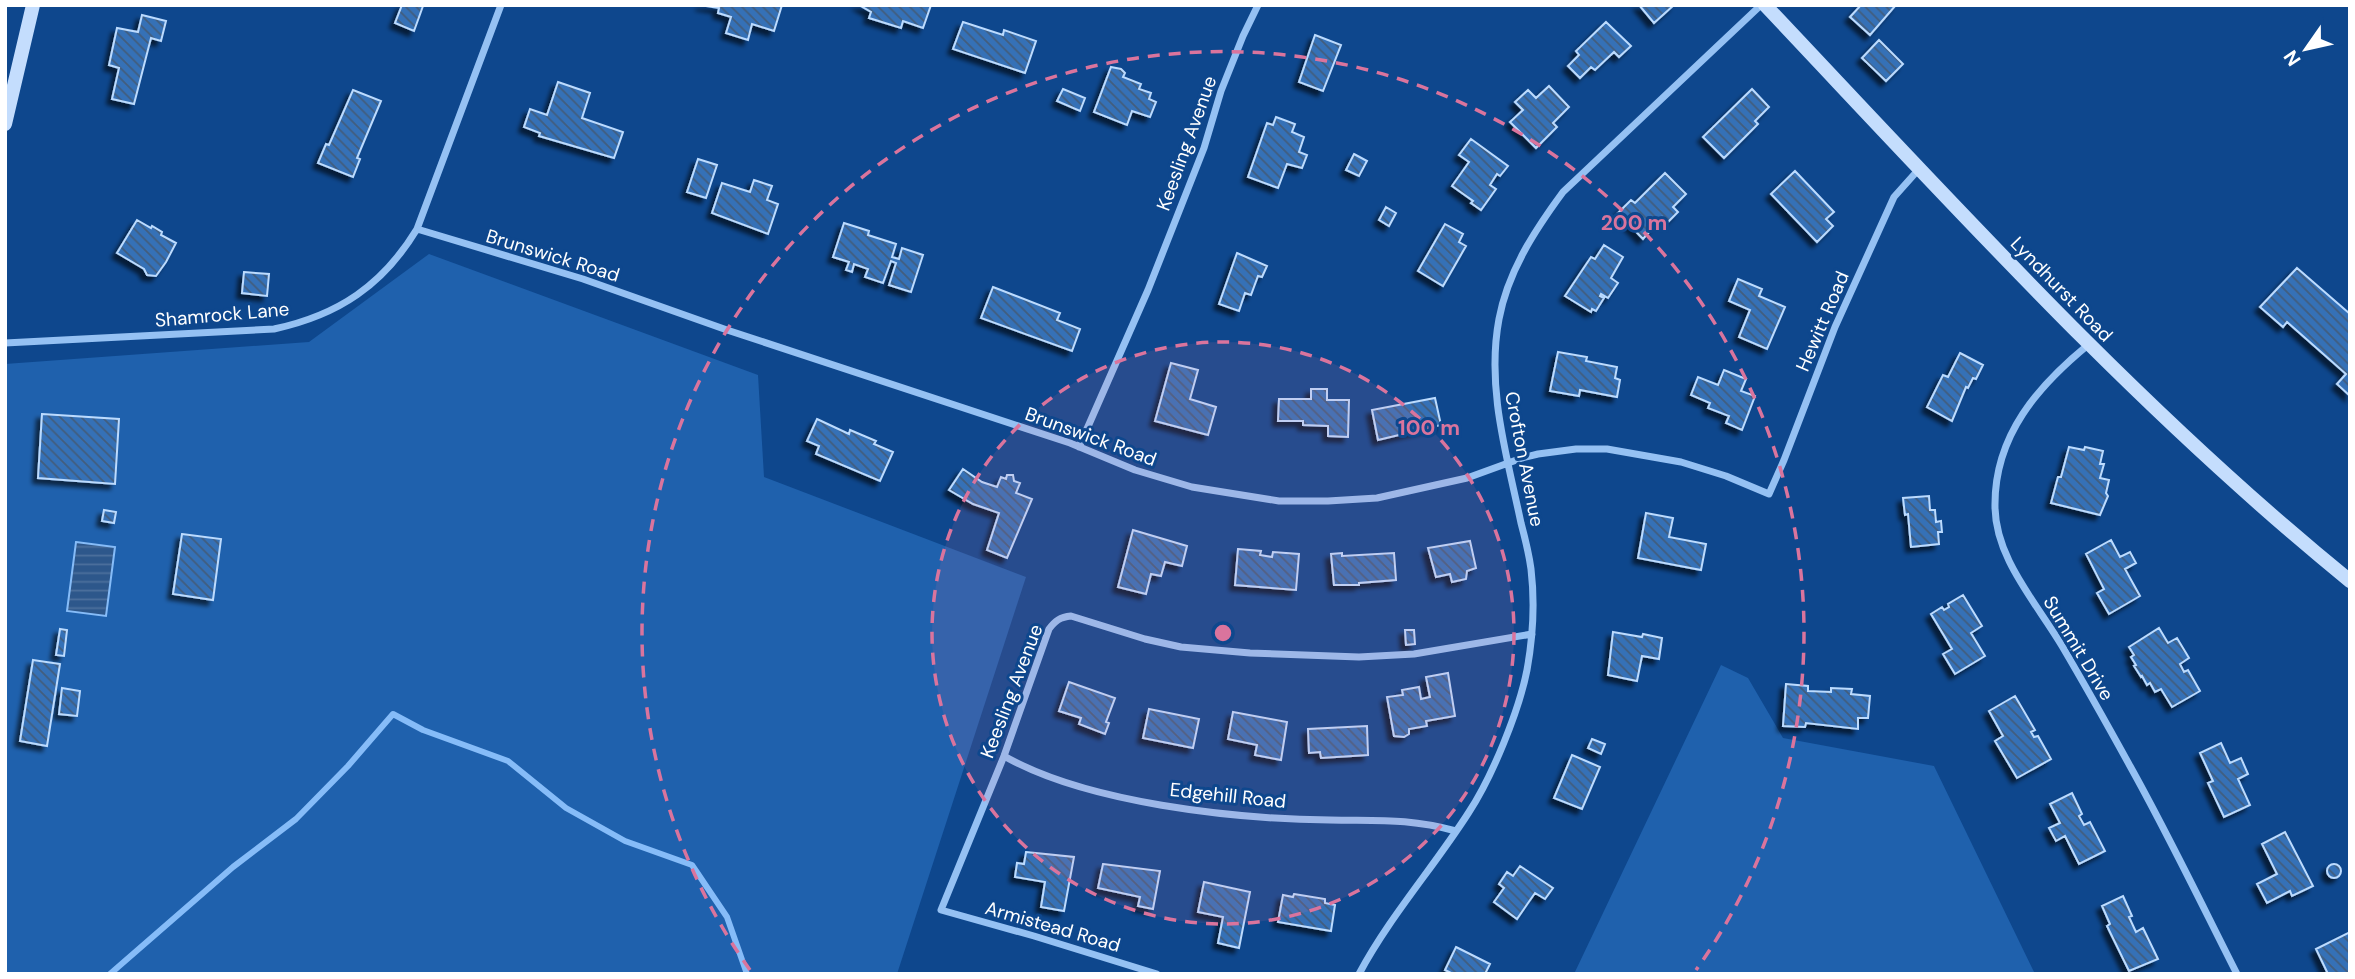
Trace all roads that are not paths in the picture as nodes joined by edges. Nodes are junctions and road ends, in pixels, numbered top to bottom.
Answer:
1 (33, 5) edge
2 (501, 5) edge
3 (1258, 5) edge
4 (1763, 5) edge
5 (5, 124) edge
6 (1919, 169) junction
7 (417, 229) junction
8 (5, 342) edge
9 (2088, 345) junction
10 (1079, 447) junction
11 (1508, 464) junction
12 (1769, 494) joint
13 (2350, 581) edge
14 (1532, 634) junction
15 (1004, 756) junction
16 (1456, 831) junction
17 (941, 910) joint
18 (1157, 974) edge
19 (1359, 974) edge
20 (2237, 974) edge

1 - 5 main road
2 - 7 street, Shamrock Lane
3 - 10 street, Keesling Avenue
4 - 6 main road, Lyndhurst Road
4 - 11 street, Crofton Avenue
6 - 9 main road, Lyndhurst Road
6 - 12 street, Hewitt Road
7 - 8 street, Shamrock Lane
7 - 10 street, Brunswick Road
9 - 13 main road, Lyndhurst Road
9 - 20 street, Summit Drive
10 - 11 street, Brunswick Road
11 - 12 street, Brunswick Road
11 - 14 street, Crofton Avenue
14 - 15 street, Keesling Avenue
14 - 16 street, Crofton Avenue
15 - 16 street, Edgehill Road
15 - 17 street, Keesling Avenue
16 - 19 street, Crofton Avenue
17 - 18 street, Armistead Road

